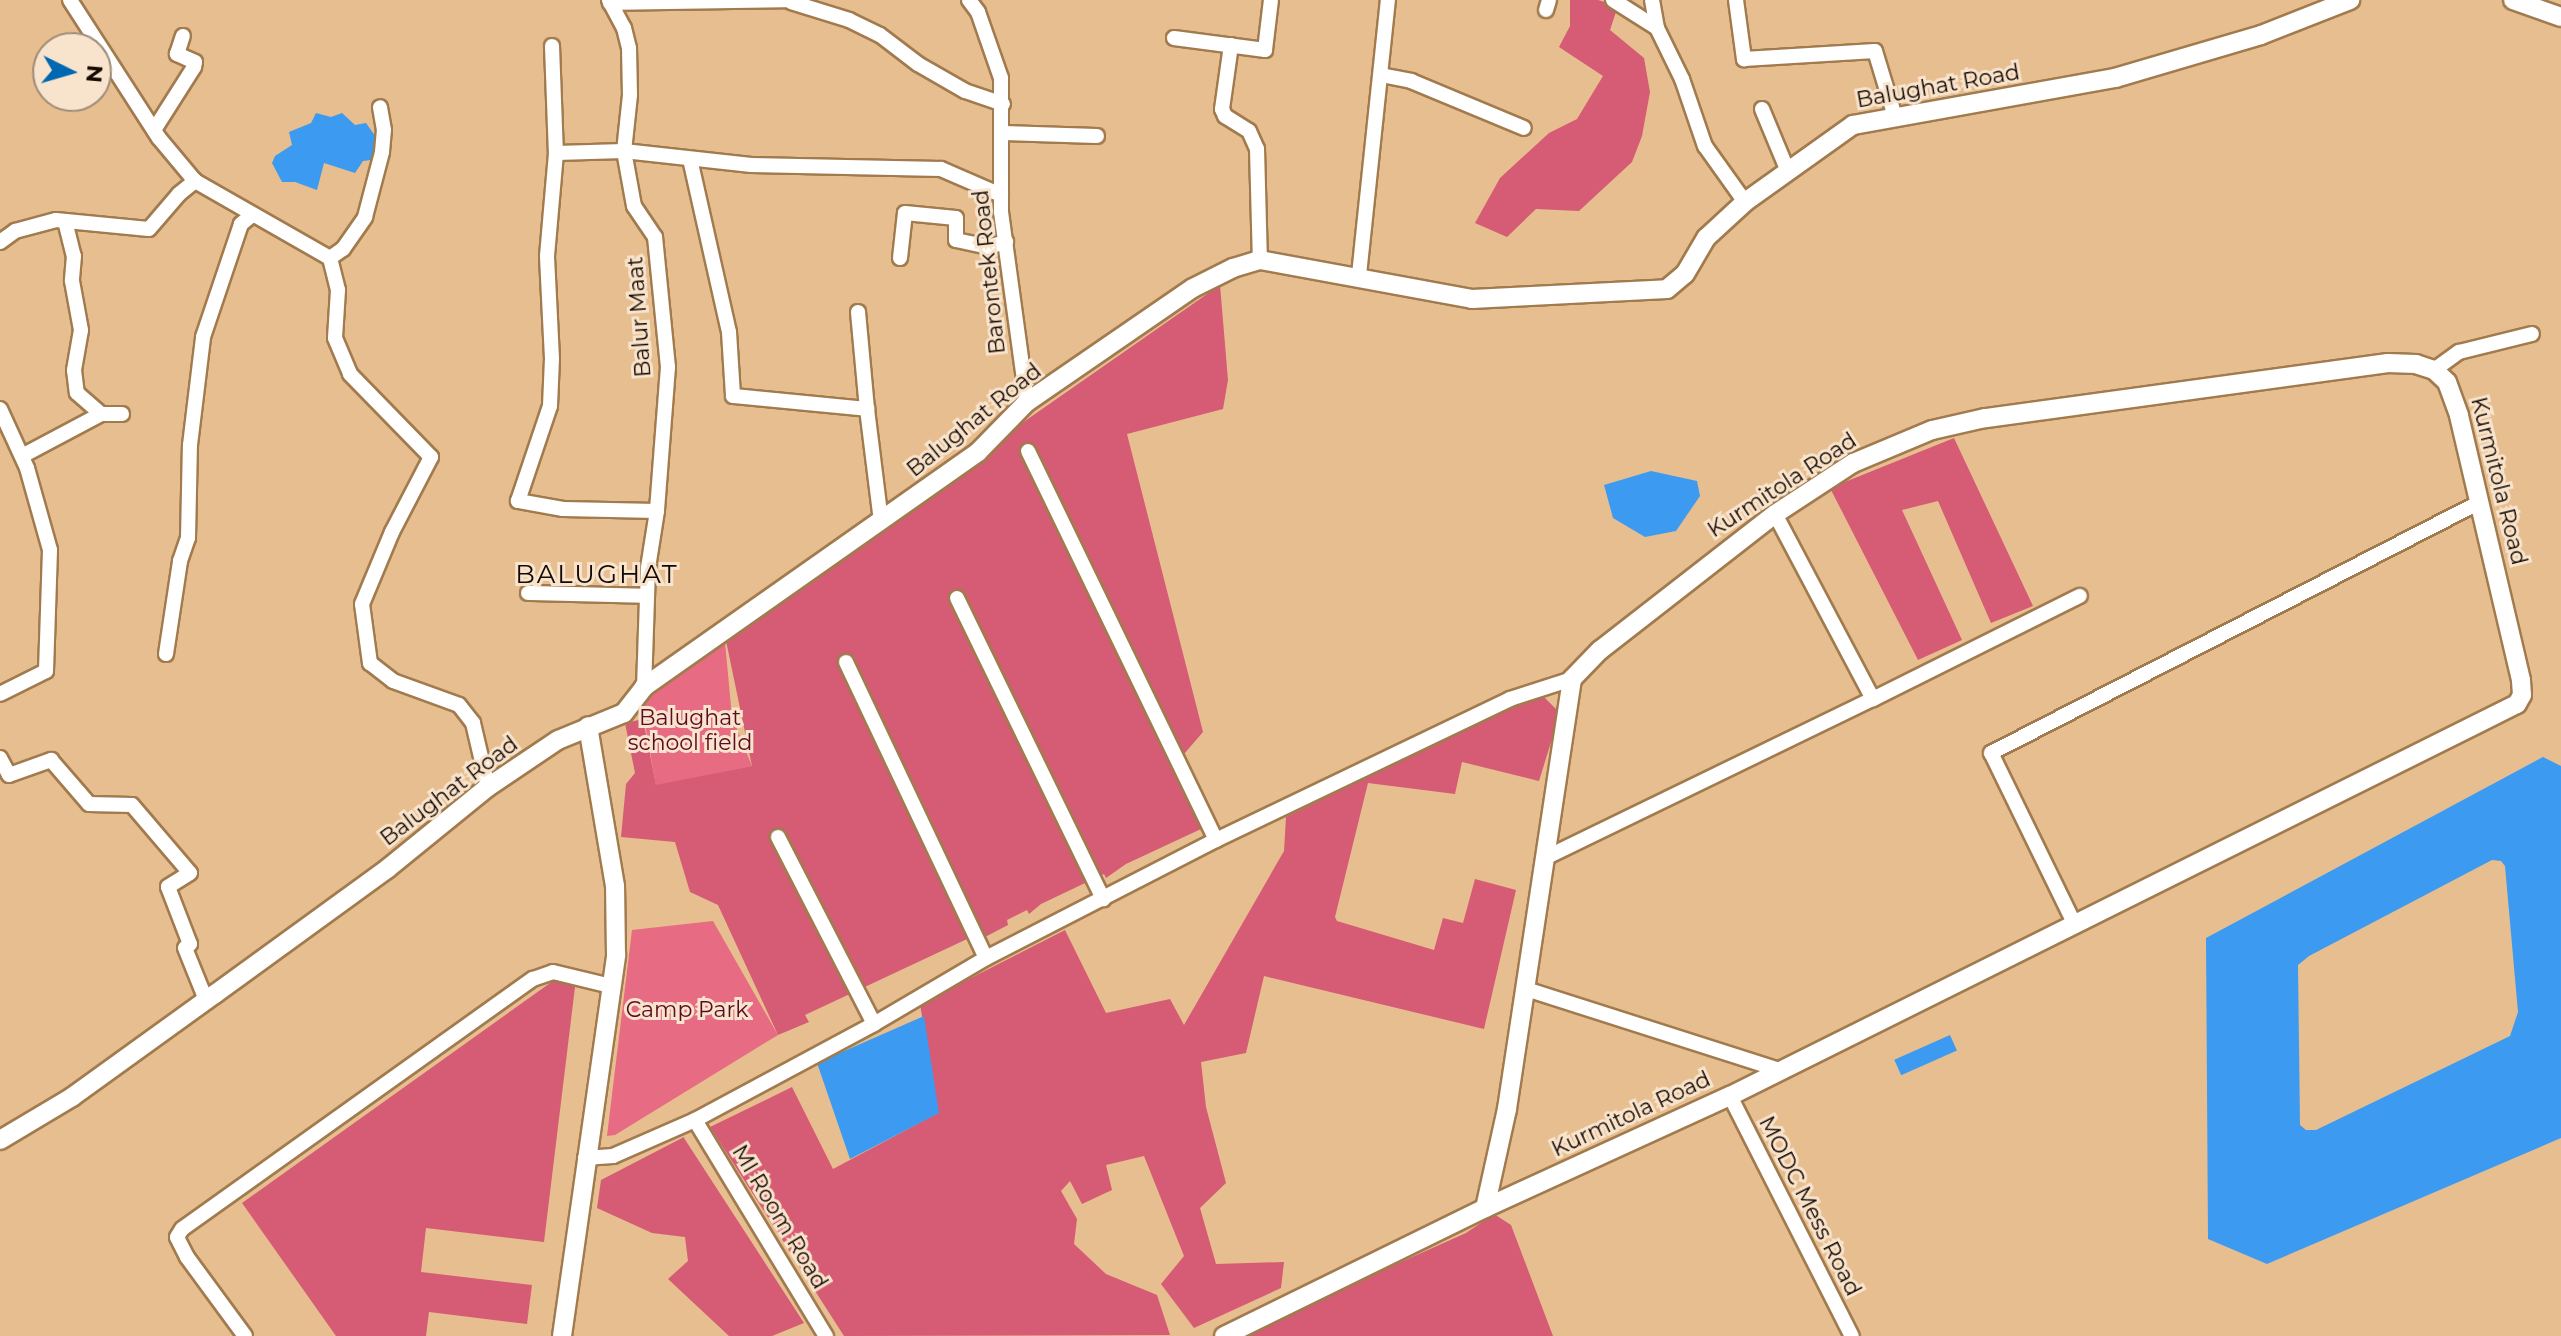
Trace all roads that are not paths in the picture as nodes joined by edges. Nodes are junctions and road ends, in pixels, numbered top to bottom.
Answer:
1 (70, 0) edge
2 (969, 0) edge
3 (1271, 0) edge
4 (1388, 0) edge
5 (1613, 0) edge
6 (1652, 0) edge
7 (1736, 0) edge
8 (2350, 0) edge
9 (2513, 0) edge
10 (791, 1) edge
11 (609, 2) edge
12 (2324, 4) edge
13 (2561, 17) edge
14 (1657, 28) junction
15 (183, 36) dead end
16 (1174, 38) dead end
17 (1231, 45) junction
18 (552, 46) dead end
19 (1381, 75) junction
20 (1003, 104) junction
21 (380, 107) dead end
22 (1762, 109) dead end
23 (1895, 117) junction
24 (1524, 128) dead end
25 (154, 130) junction
26 (1003, 133) junction
27 (1097, 136) dead end
28 (624, 151) junction
29 (556, 153) junction
30 (690, 159) junction
31 (1787, 169) junction
32 (195, 181) junction
33 (1001, 195) junction
34 (1745, 202) junction
35 (252, 215) junction
36 (65, 221) junction
37 (0, 242) edge
38 (1006, 242) junction
39 (330, 258) junction
40 (900, 258) dead end
41 (1260, 260) junction
42 (1359, 275) junction
43 (858, 312) dead end
44 (2532, 334) dead end
45 (2434, 370) junction
46 (1027, 402) junction
47 (0, 409) edge
48 (867, 409) junction
49 (101, 414) junction
50 (122, 414) dead end
51 (1028, 451) dead end
52 (22, 456) junction
53 (2480, 502) junction
54 (657, 511) junction
55 (1775, 514) junction
56 (881, 521) junction
57 (528, 593) dead end
58 (647, 596) junction
59 (2080, 596) dead end
60 (957, 598) dead end
61 (166, 654) dead end
62 (846, 662) dead end
63 (1572, 679) junction
64 (644, 687) junction
65 (0, 694) edge
66 (1873, 699) junction
67 (588, 726) junction
68 (0, 758) edge
69 (488, 787) junction
70 (778, 837) dead end
71 (1216, 840) junction
72 (1545, 858) junction
73 (1103, 899) junction
74 (2075, 925) junction
75 (986, 958) junction
76 (611, 986) junction
77 (1526, 989) junction
78 (206, 1000) junction
79 (874, 1024) junction
80 (1780, 1070) junction
81 (1730, 1096) junction
82 (695, 1120) junction
83 (0, 1140) edge
84 (585, 1158) junction
85 (1485, 1208) junction
86 (245, 1336) edge
87 (562, 1336) edge
88 (826, 1336) edge
89 (1224, 1336) edge
90 (1852, 1336) edge

1 - 25 street
2 - 20 street, Barontek Road
3 - 17 street
4 - 19 street
5 - 14 street
6 - 14 street
7 - 23 street
8 - 12 street, Balughat Road
9 - 13 street
10 - 11 street
10 - 20 street
11 - 28 street, Balur Maat
12 - 23 street, Balughat Road
14 - 34 street
15 - 25 street
16 - 17 street
17 - 41 street
18 - 29 street
19 - 24 street
19 - 42 street
20 - 26 street, Barontek Road
21 - 39 street
22 - 31 street
23 - 31 street, Balughat Road
25 - 32 street
26 - 27 street
26 - 33 street, Barontek Road
28 - 29 street
28 - 30 street
28 - 54 street, Balur Maat
29 - 54 street
30 - 33 street
30 - 48 street
31 - 34 street, Balughat Road
32 - 35 street
32 - 36 street
33 - 38 street, Barontek Road
34 - 42 street, Balughat Road
35 - 39 street
35 - 61 street
36 - 37 street
36 - 49 street
38 - 40 street
38 - 46 street, Barontek Road
39 - 69 street
41 - 42 street, Balughat Road
41 - 46 street, Balughat Road
43 - 48 street
44 - 45 street
45 - 53 street, Kurmitola Road
45 - 55 street, Kurmitola Road
46 - 56 street, Balughat Road
47 - 52 street
48 - 56 street
49 - 50 street
49 - 52 street
51 - 71 street
52 - 65 street
53 - 74 street, Kurmitola Road
53 - 74 street
54 - 58 street, Balur Maat
55 - 63 street, Kurmitola Road
55 - 66 street
56 - 64 street, Balughat Road
57 - 58 street
58 - 64 street, Balur Maat
59 - 66 street
60 - 73 street
62 - 75 street
63 - 71 street
63 - 72 street
64 - 67 street, Balughat Road
66 - 72 street
67 - 69 street, Balughat Road
67 - 76 street
68 - 78 street
69 - 78 street, Balughat Road
70 - 79 street
71 - 73 street
72 - 77 street
73 - 75 street
74 - 80 street, Kurmitola Road
75 - 79 street
76 - 84 street
76 - 86 street
77 - 80 street
77 - 85 street
78 - 83 street, Balughat Road
79 - 82 street
80 - 81 street, Kurmitola Road
81 - 85 street, Kurmitola Road
81 - 90 street, MODC Mess Road
82 - 84 street
82 - 88 street, MI Room Road
84 - 87 street
85 - 89 street, Kurmitola Road

